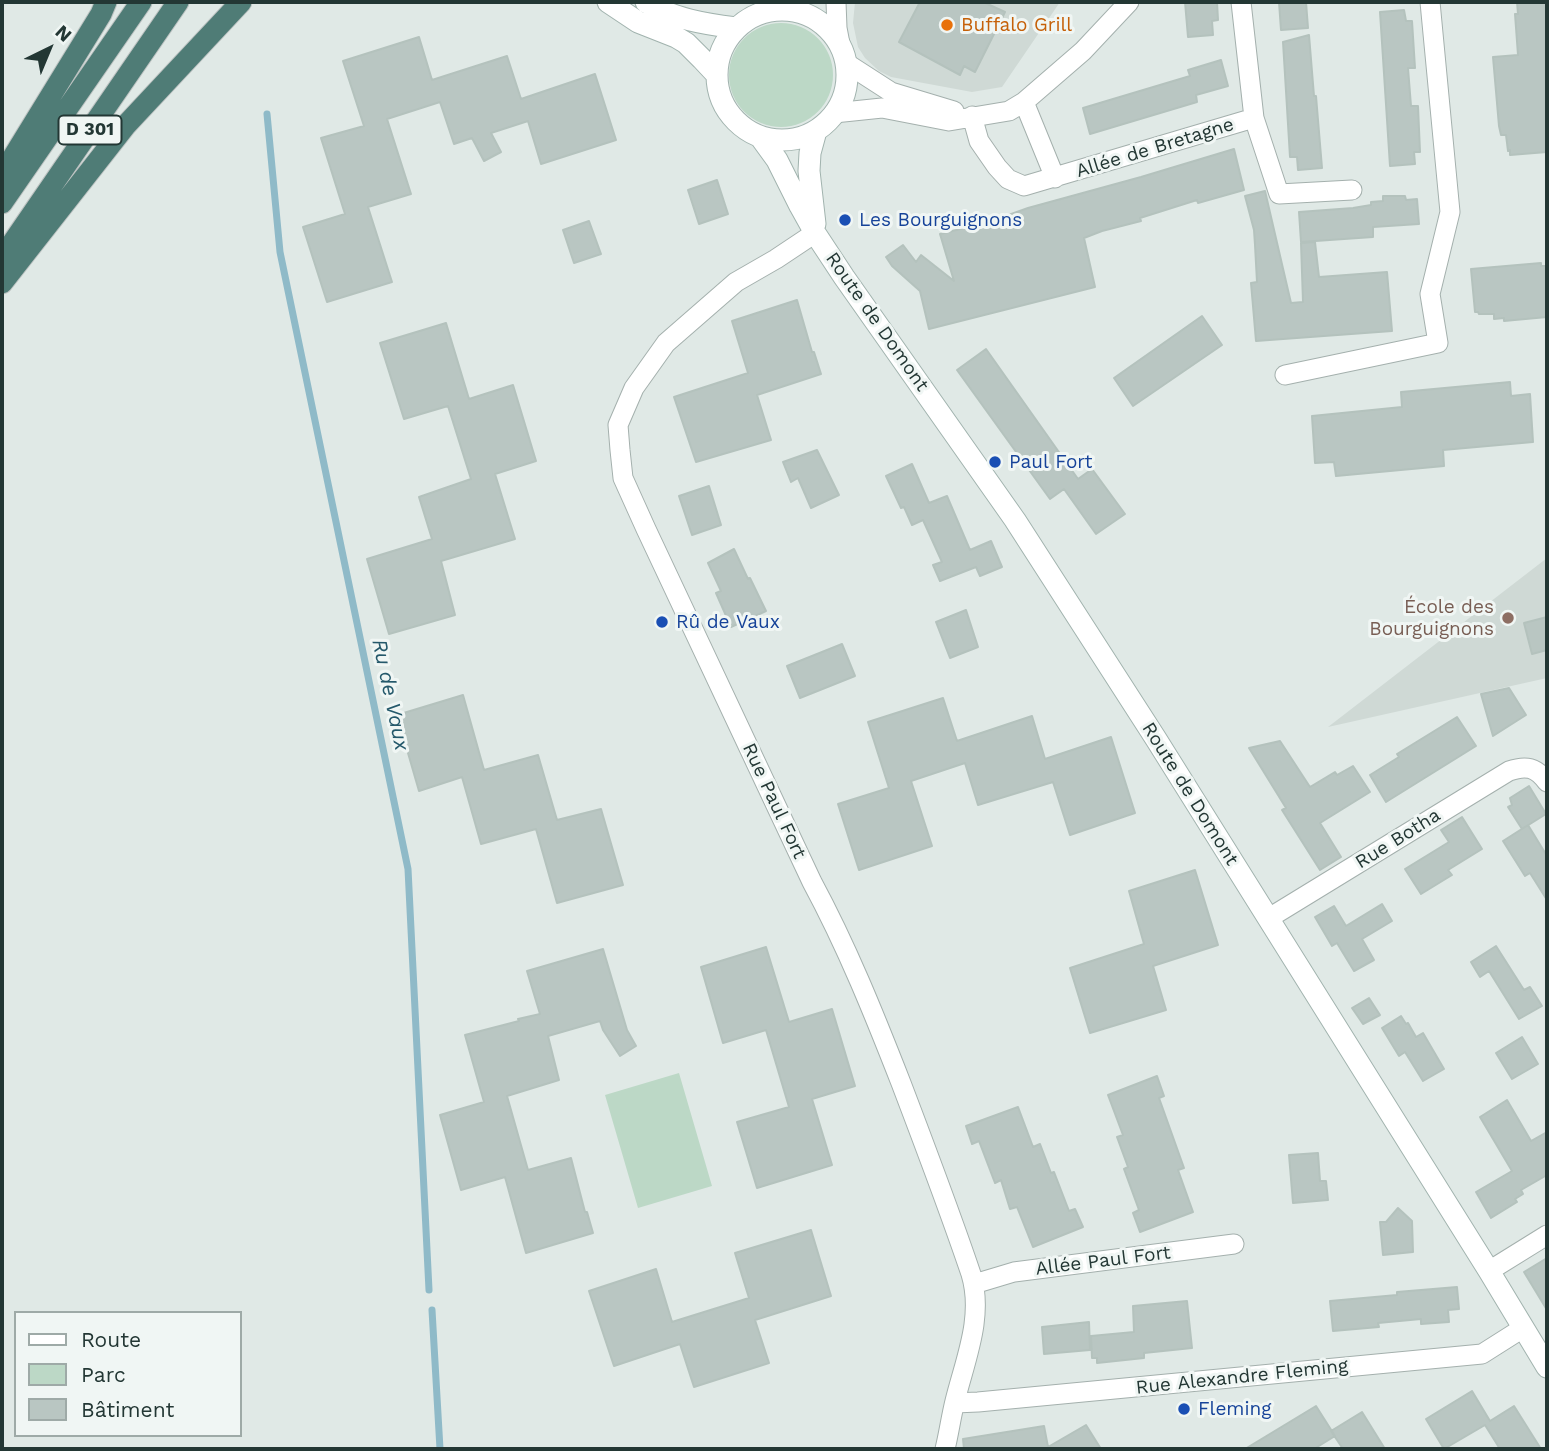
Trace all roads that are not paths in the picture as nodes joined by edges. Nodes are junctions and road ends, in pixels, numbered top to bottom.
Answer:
1 (106, 2) edge
2 (141, 2) edge
3 (178, 2) edge
4 (242, 2) edge
5 (608, 2) edge
6 (646, 2) edge
7 (836, 2) edge
8 (1129, 2) edge
9 (1241, 2) edge
10 (1430, 2) edge
11 (787, 6) edge
12 (736, 28) junction
13 (844, 56) junction
14 (716, 74) junction
15 (1024, 103) junction
16 (834, 113) junction
17 (972, 116) junction
18 (1254, 118) junction
19 (816, 131) junction
20 (761, 138) junction
21 (2, 175) edge
22 (1055, 178) junction
23 (1352, 190) dead end
24 (2, 203) edge
25 (816, 233) junction
26 (2, 258) edge
27 (2, 283) edge
28 (1284, 374) dead end
29 (1547, 782) edge
30 (1269, 918) junction
31 (1547, 1235) edge
32 (1234, 1244) dead end
33 (1489, 1271) junction
34 (974, 1284) junction
35 (1523, 1328) junction
36 (1547, 1367) edge
37 (955, 1403) junction
38 (945, 1449) edge

1 - 21 highway
2 - 24 highway, D 301
3 - 26 highway, D 301
4 - 27 highway
5 - 14 main road
6 - 12 main road
7 - 13 street
8 - 15 street
9 - 18 street, Allée de Bretagne
10 - 28 street
11 - 12 main road
11 - 13 main road
12 - 14 main road
13 - 16 main road
13 - 17 street
14 - 20 main road
15 - 17 street
15 - 22 street, Allée de Bretagne
16 - 17 street
16 - 19 main road
17 - 22 street, Allée de Bretagne
18 - 22 street, Allée de Bretagne
18 - 23 street, Allée de Bretagne
19 - 20 main road
19 - 25 main road, Route de Domont
20 - 25 main road, Route de Domont
25 - 30 main road, Route de Domont
25 - 34 street, Rue Paul Fort
29 - 30 street, Rue Botha
30 - 33 main road, Route de Domont
31 - 33 street
32 - 34 street, Allée Paul Fort
33 - 35 main road, Route de Domont
34 - 37 street, Rue Paul Fort
35 - 36 main road, Route de Domont
35 - 37 street, Rue Alexandre Fleming
37 - 38 street, Rue Paul Fort

